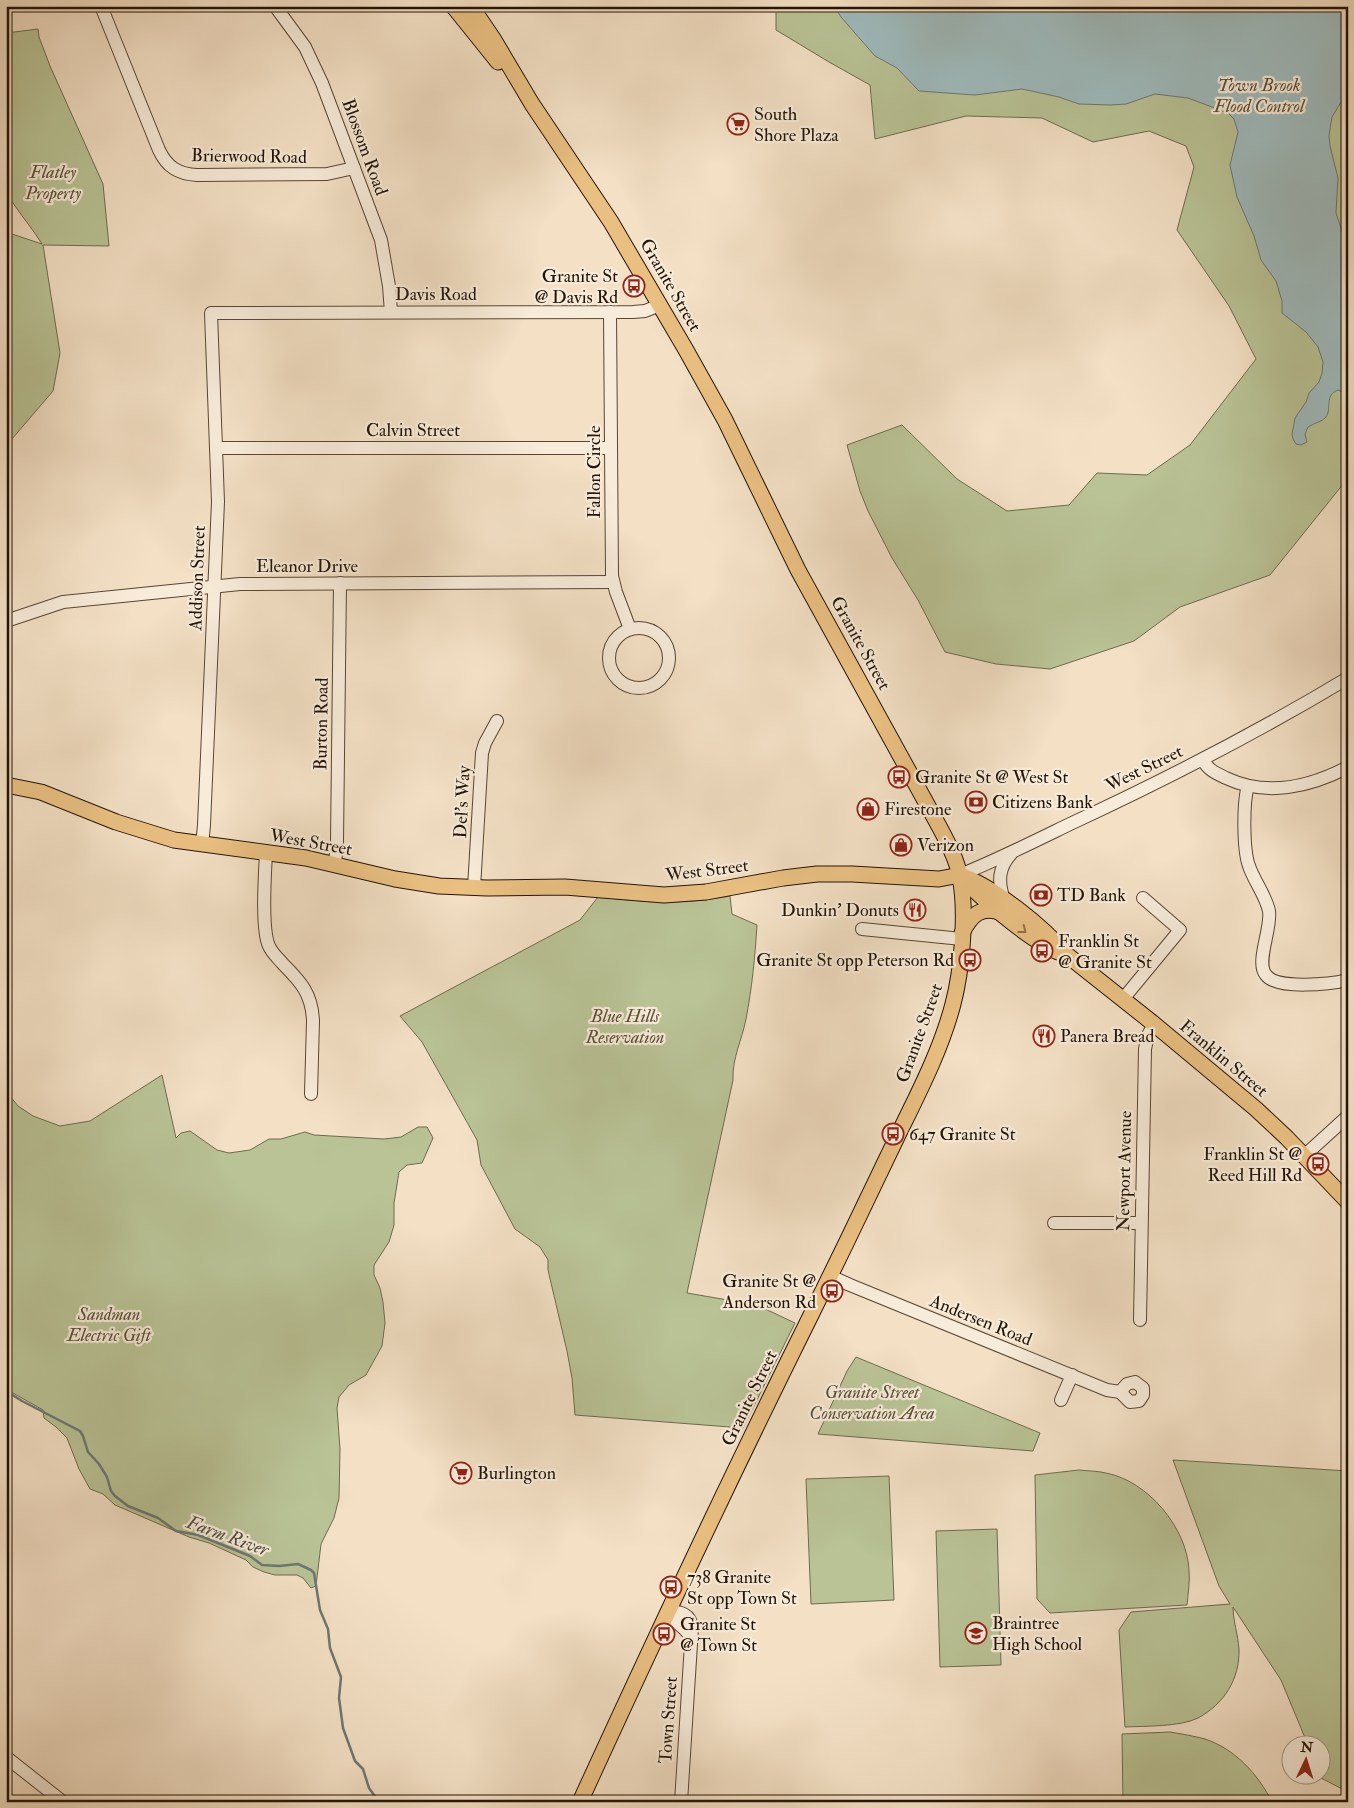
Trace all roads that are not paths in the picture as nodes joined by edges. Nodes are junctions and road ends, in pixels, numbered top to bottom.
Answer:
1 (100, 6) edge
2 (275, 6) edge
3 (453, 6) edge
4 (471, 6) edge
5 (532, 104) junction
6 (354, 168) junction
7 (660, 305) junction
8 (391, 312) junction
9 (610, 312) junction
10 (210, 313) joint
11 (216, 448) junction
12 (611, 448) junction
13 (613, 582) junction
14 (340, 583) junction
15 (214, 586) junction
16 (6, 621) edge
17 (630, 629) junction
18 (1348, 678) edge
19 (497, 721) dead end
20 (1203, 760) junction
21 (1348, 767) edge
22 (6, 785) edge
23 (1248, 786) junction
24 (202, 845) junction
25 (1012, 852) junction
26 (266, 853) junction
27 (335, 864) junction
28 (960, 875) junction
29 (474, 888) junction
30 (1143, 898) dead end
31 (1003, 906) junction
32 (862, 929) dead end
33 (962, 936) junction
34 (1348, 980) edge
35 (1123, 998) junction
36 (1154, 1024) junction
37 (311, 1094) dead end
38 (1348, 1116) edge
39 (1304, 1156) junction
40 (1348, 1202) edge
41 (1054, 1223) dead end
42 (1142, 1223) junction
43 (830, 1276) junction
44 (1140, 1320) dead end
45 (1072, 1375) junction
46 (1120, 1392) dead end
47 (1062, 1400) dead end
48 (668, 1612) junction
49 (6, 1757) edge
50 (62, 1802) edge
51 (580, 1802) edge
52 (681, 1802) edge

1 - 6 street, Brierwood Road
2 - 6 street, Blossom Road
3 - 5 main road, Granite Street
4 - 5 main road, Granite Street
5 - 7 main road, Granite Street
6 - 8 street, Blossom Road
7 - 9 street, Davis Road
7 - 28 main road, Granite Street
8 - 9 street, Davis Road
8 - 10 street, Davis Road
9 - 12 street, Fallon Circle
10 - 11 street, Addison Street
11 - 12 street, Calvin Street
11 - 15 street, Addison Street
12 - 13 street, Fallon Circle
13 - 14 street, Eleanor Drive
13 - 17 street, Fallon Circle
14 - 15 street, Eleanor Drive
14 - 27 street, Burton Road
15 - 16 street, Eleanor Drive
15 - 24 street, Addison Street
17 - 17 street
18 - 20 street, West Street
19 - 29 street, Del's Way
20 - 23 street
20 - 25 street, West Street
21 - 23 street
22 - 24 main road, West Street
23 - 34 street
24 - 26 main road, West Street
25 - 28 street, West Street
25 - 31 street
26 - 27 main road, West Street
26 - 37 street
27 - 29 main road, West Street
28 - 29 main road, West Street
28 - 31 main road, Franklin Street
28 - 33 main road, Granite Street
30 - 35 street
31 - 33 main road
31 - 35 main road, Franklin Street
32 - 33 street
33 - 43 main road, Granite Street
35 - 36 main road, Franklin Street
36 - 39 main road, Franklin Street
36 - 42 street, Newport Avenue
38 - 39 street
39 - 40 main road, Franklin Street
41 - 42 street
42 - 44 street, Newport Avenue
43 - 45 street, Andersen Road
43 - 48 main road, Granite Street
45 - 46 street, Andersen Road
45 - 47 street
48 - 51 main road, Granite Street
48 - 52 street, Town Street
49 - 50 street

